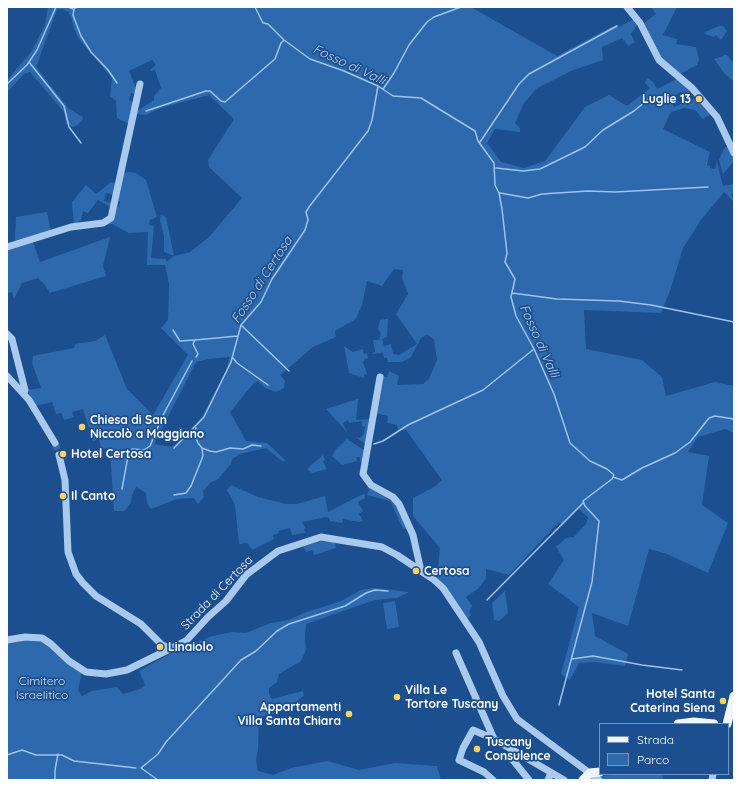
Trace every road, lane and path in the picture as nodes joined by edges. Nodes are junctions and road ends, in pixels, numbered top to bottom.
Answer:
1 (628, 7) edge
2 (140, 84) dead end
3 (734, 153) edge
4 (7, 247) edge
5 (7, 334) edge
6 (7, 376) edge
7 (380, 378) dead end
8 (24, 393) junction
9 (55, 443) tunnel mouth
10 (59, 455) tunnel mouth
11 (421, 571) junction
12 (7, 640) edge
13 (169, 648) junction
14 (456, 653) dead end
15 (734, 696) edge
16 (686, 723) edge
17 (704, 723) edge
18 (727, 723) edge
19 (494, 739) junction
20 (512, 750) junction
21 (599, 772) edge
22 (551, 773) junction
23 (590, 773) junction
24 (494, 780) edge
25 (529, 780) edge
26 (548, 780) edge
27 (564, 780) edge
28 (583, 780) edge
29 (599, 780) edge

1 - 3 street
2 - 4 street
5 - 8 street
6 - 8 street
7 - 11 street
8 - 9 street
10 - 13 street
11 - 13 street, Strada di Certosa
11 - 23 street, Strada di Certosa
12 - 13 street, Strada di Certosa
14 - 19 street
15 - 18 main road
16 - 17 main road
19 - 20 street
19 - 24 street
20 - 22 street
20 - 25 street
21 - 23 main road
22 - 26 street
22 - 27 street
23 - 28 main road
23 - 29 street, Strada di Certosa

